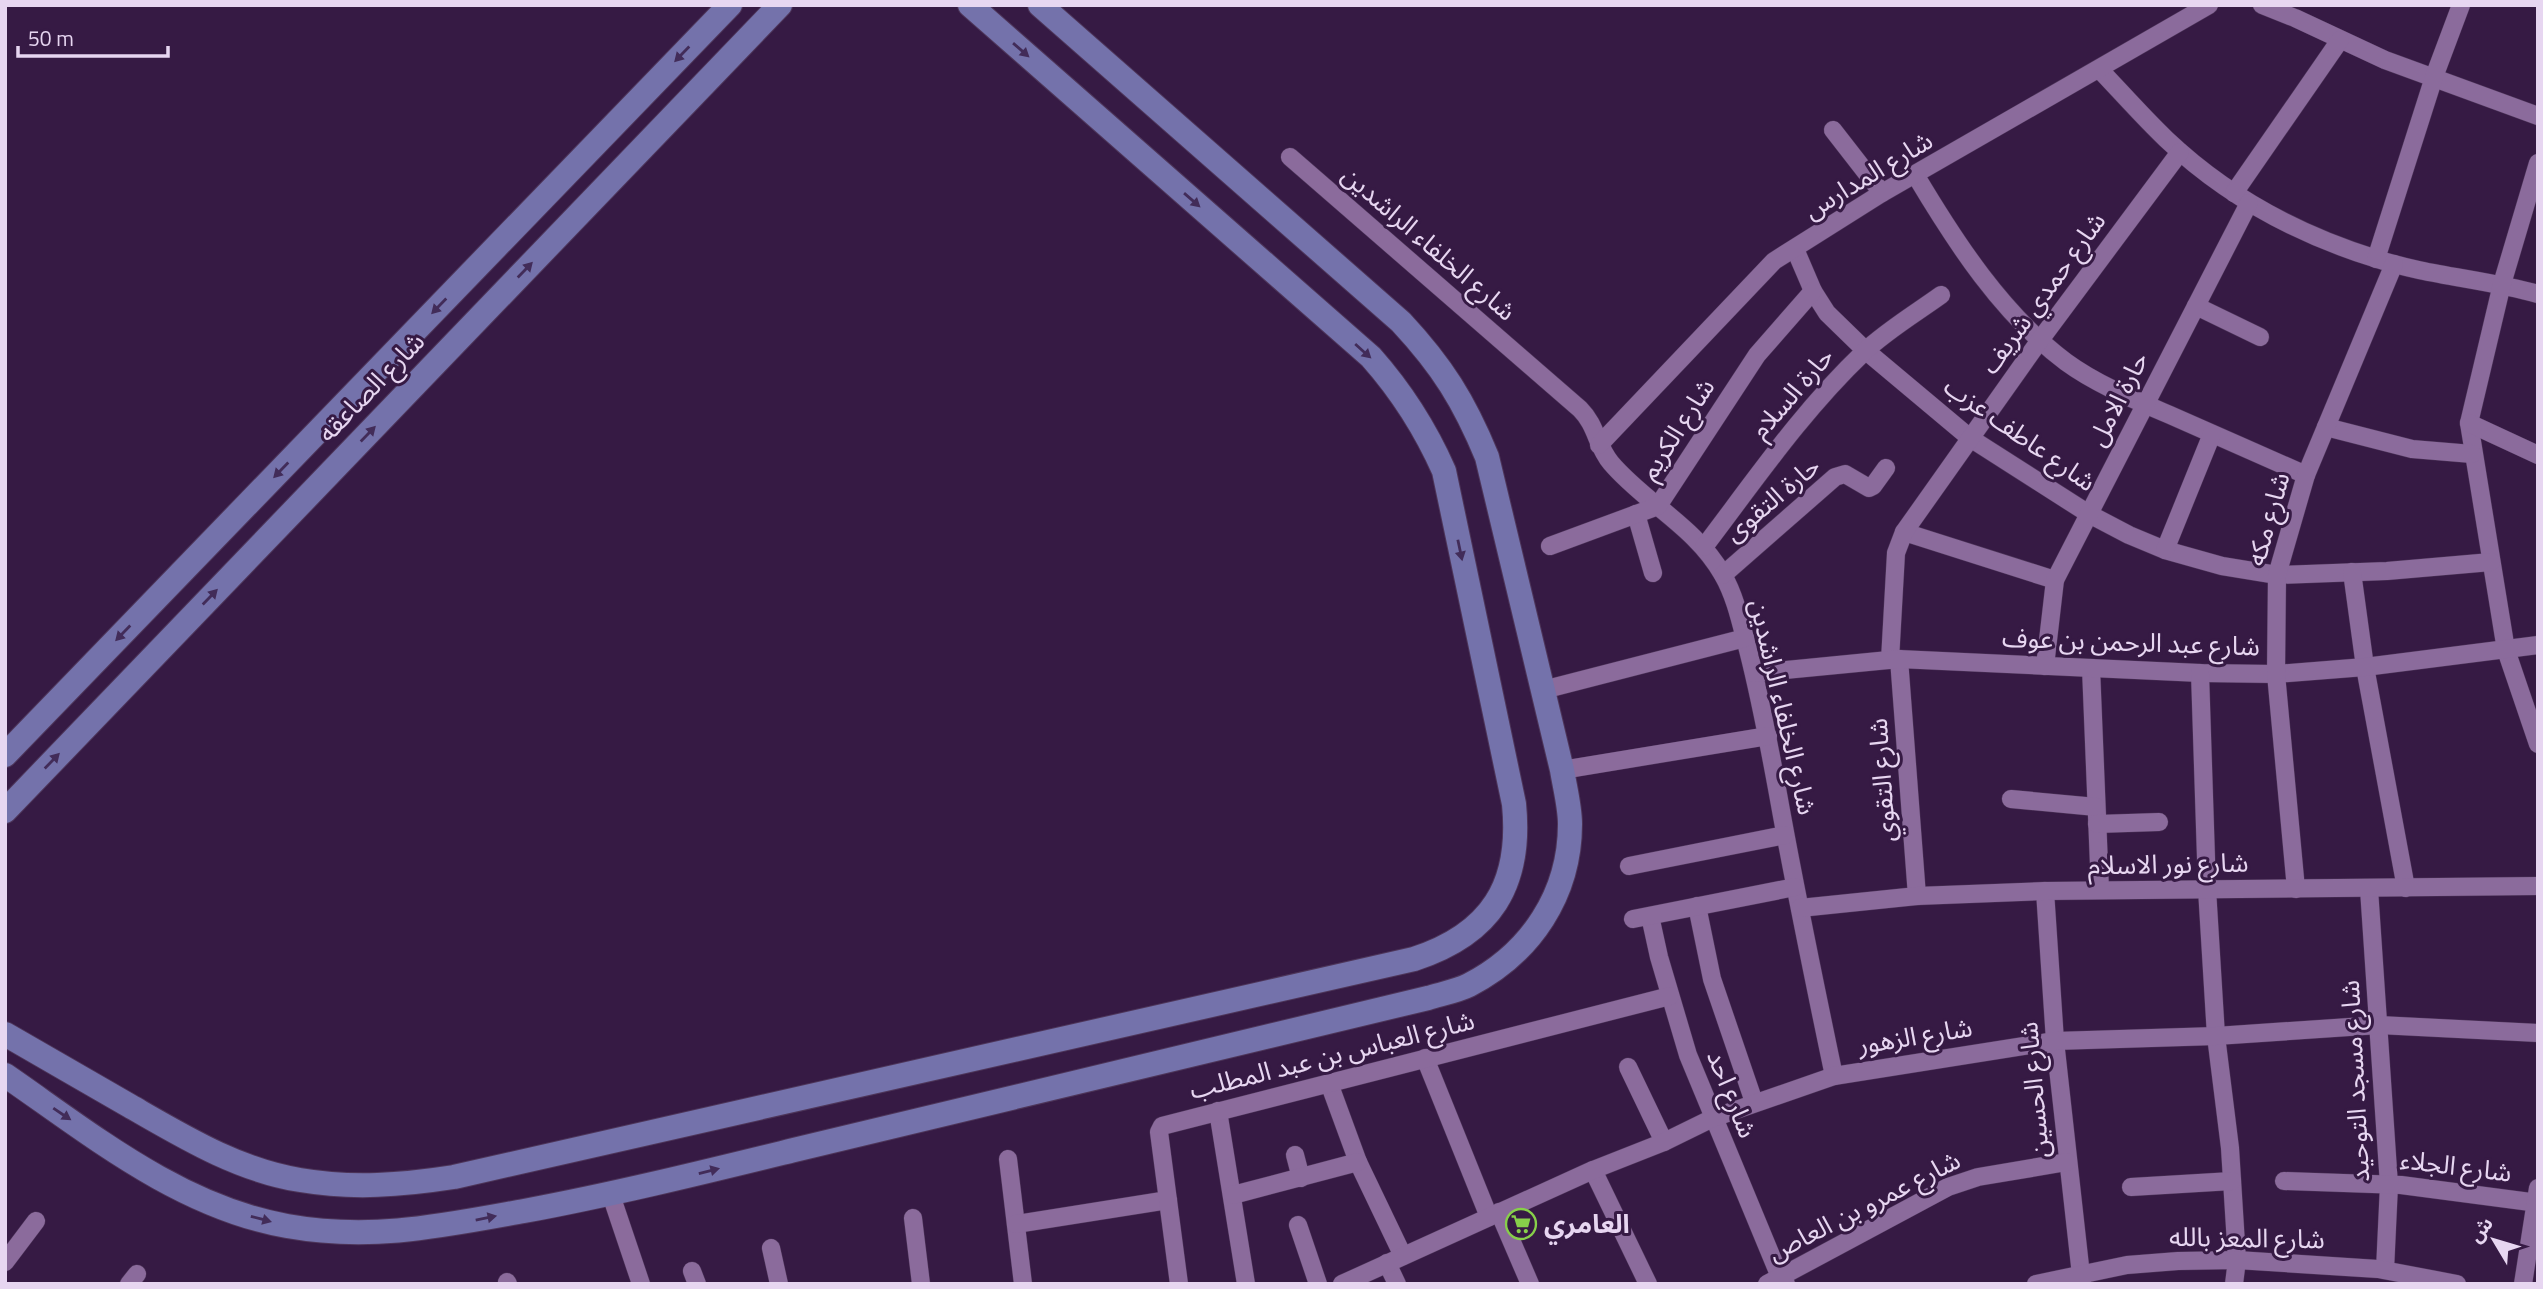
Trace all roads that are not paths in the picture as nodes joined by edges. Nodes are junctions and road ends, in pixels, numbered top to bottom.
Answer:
1 (730, 5) edge
2 (780, 5) edge
3 (970, 5) edge
4 (1040, 5) edge
5 (2208, 5) edge
6 (2262, 5) edge
7 (2461, 5) edge
8 (2340, 40) junction
9 (2100, 70) junction
10 (2434, 77) junction
11 (2538, 116) edge
12 (1833, 130) dead end
13 (2180, 152) junction
14 (1290, 157) dead end
15 (2538, 163) edge
16 (1916, 176) junction
17 (1882, 194) junction
18 (2241, 198) junction
19 (1795, 249) junction
20 (2376, 259) junction
21 (2393, 264) junction
22 (2502, 284) junction
23 (1813, 291) junction
24 (2538, 294) edge
25 (1941, 295) dead end
26 (2196, 306) junction
27 (2260, 337) dead end
28 (2040, 340) junction
29 (1865, 350) junction
30 (2146, 404) junction
31 (2469, 423) junction
32 (2326, 427) junction
33 (2212, 434) junction
34 (1970, 438) junction
35 (1599, 445) junction
36 (2472, 454) junction
37 (2538, 455) edge
38 (1886, 468) dead end
39 (2306, 475) junction
40 (1658, 506) junction
41 (1636, 514) junction
42 (2089, 514) junction
43 (1905, 532) junction
44 (1550, 547) dead end
45 (1704, 547) junction
46 (2165, 550) junction
47 (2491, 562) junction
48 (2352, 572) junction
49 (1653, 573) dead end
50 (1723, 575) junction
51 (2277, 575) junction
52 (2055, 580) junction
53 (1745, 638) junction
54 (2538, 645) edge
55 (2506, 650) junction
56 (1894, 659) junction
57 (2045, 666) junction
58 (2365, 667) junction
59 (2091, 668) junction
60 (1754, 673) junction
61 (2200, 673) junction
62 (2276, 674) junction
63 (1543, 690) junction
64 (1768, 736) junction
65 (2538, 744) edge
66 (5, 755) edge
67 (1562, 771) junction
68 (2011, 799) dead end
69 (5, 811) edge
70 (2097, 815) junction
71 (2159, 822) dead end
72 (1785, 835) junction
73 (1629, 866) dead end
74 (2538, 886) edge
75 (1795, 887) junction
76 (2406, 888) junction
77 (2207, 889) junction
78 (2296, 889) junction
79 (2369, 889) junction
80 (2100, 890) junction
81 (2045, 891) junction
82 (1917, 896) junction
83 (1698, 906) junction
84 (1800, 908) junction
85 (1670, 996) junction
86 (2379, 1026) junction
87 (2538, 1033) edge
88 (5, 1034) edge
89 (2216, 1036) junction
90 (2055, 1041) junction
91 (1425, 1058) junction
92 (1628, 1068) dead end
93 (5, 1075) edge
94 (1834, 1076) junction
95 (1329, 1083) junction
96 (1754, 1102) junction
97 (1218, 1111) junction
98 (1713, 1118) junction
99 (1664, 1142) junction
100 (1295, 1155) dead end
101 (1008, 1159) dead end
102 (1358, 1162) junction
103 (2067, 1162) junction
104 (1593, 1170) junction
105 (1301, 1178) junction
106 (2232, 1181) junction
107 (2284, 1181) dead end
108 (2389, 1185) junction
109 (2131, 1187) dead end
110 (611, 1195) junction
111 (1233, 1195) junction
112 (2537, 1198) edge
113 (1168, 1200) junction
114 (1494, 1215) junction
115 (913, 1218) dead end
116 (36, 1221) dead end
117 (1016, 1224) junction
118 (1298, 1226) dead end
119 (771, 1248) dead end
120 (1395, 1259) junction
121 (2237, 1260) junction
122 (5, 1262) edge
123 (2316, 1265) junction
124 (2379, 1274) edge
125 (2081, 1278) edge
126 (1778, 1282) edge
127 (641, 1284) edge
128 (779, 1284) edge
129 (921, 1284) edge
130 (1023, 1284) edge
131 (1179, 1284) edge
132 (1247, 1284) edge
133 (1318, 1284) edge
134 (1342, 1284) edge
135 (1397, 1284) edge
136 (1530, 1284) edge
137 (1648, 1284) edge
138 (2036, 1284) edge
139 (2234, 1284) edge
140 (2314, 1284) edge
141 (2457, 1284) edge
142 (2523, 1284) edge

1 -> 66 street, شارع الصاعقه
69 -> 2 street, شارع الصاعقه
3 -> 88 street
4 - 63 street
5 - 9 street, شارع المدارس
6 - 8 street
7 - 10 street
8 - 10 street
8 - 18 street, حارة الامل
9 - 13 street
9 - 16 street, شارع المدارس
10 - 11 street
10 - 20 street
12 - 17 street
13 - 18 street
13 - 28 street, شارع حمدي شريف
14 - 35 street, شارع الخلفاء الراشدين
15 - 22 street
16 - 17 street, شارع المدارس
16 - 28 street
17 - 19 street, شارع المدارس
18 - 20 street
18 - 26 street, حارة الامل
19 - 23 street, شارع عاطف عزب
19 - 35 street, شارع المدارس
20 - 21 street
21 - 22 street
21 - 32 street, شارع مكه
22 - 24 street
22 - 31 street
23 - 29 street, شارع عاطف عزب
23 - 40 street, شارع الكريم
25 - 29 street, حارة السلام
26 - 27 street
26 - 30 street, حارة الامل
28 - 30 street
28 - 34 street, شارع حمدي شريف
29 - 34 street, شارع عاطف عزب
29 - 45 street, حارة السلام
30 - 33 street
30 - 42 street, حارة الامل
31 - 36 street
31 - 37 street
32 - 36 street
32 - 39 street, شارع مكه
33 - 39 street
33 - 46 street
34 - 42 street, شارع عاطف عزب
34 - 43 street, شارع حمدي شريف
35 - 40 street, شارع الخلفاء الراشدين
36 - 47 street
38 - 50 street, حارة التقوى
39 - 51 street, شارع مكه
40 - 41 street, شارع الكريم
40 - 45 street, شارع الخلفاء الراشدين
41 - 44 street, شارع الكريم
41 - 49 street
42 - 46 street, شارع عاطف عزب
42 - 52 street, حارة الامل
43 - 52 street
43 - 56 street, شارع حمدي شريف
45 - 50 street, شارع الخلفاء الراشدين
46 - 51 street, شارع عاطف عزب
47 - 48 street, شارع عاطف عزب
47 - 55 street
48 - 51 street, شارع عاطف عزب
48 - 58 street
50 - 53 street, شارع الخلفاء الراشدين
51 - 62 street, شارع مكه
52 - 57 street, حارة الامل
53 - 60 street, شارع الخلفاء الراشدين
53 - 63 street
54 - 55 street, شارع عبد الرحمن بن عوف
55 - 58 street, شارع عبد الرحمن بن عوف
55 - 65 street
56 - 57 street, شارع عبد الرحمن بن عوف
56 - 60 street, شارع عبد الرحمن بن عوف
56 - 82 street, شارع التقوي
57 - 59 street, شارع عبد الرحمن بن عوف
58 - 62 street, شارع عبد الرحمن بن عوف
58 - 76 street
59 - 61 street, شارع عبد الرحمن بن عوف
59 - 70 street
60 - 64 street, شارع الخلفاء الراشدين
61 - 62 street, شارع عبد الرحمن بن عوف
61 - 77 street
62 - 78 street, شارع مكه
63 - 67 street
64 - 67 street
64 - 72 street, شارع الخلفاء الراشدين
110 -> 67 street
68 - 70 street
70 - 71 street
70 - 80 street
72 - 73 street
72 - 75 street, شارع الخلفاء الراشدين
74 - 76 street, شارع نور الاسلام
75 - 83 street
75 - 84 street, شارع الخلفاء الراشدين
76 - 79 street, شارع نور الاسلام
77 - 78 street, شارع نور الاسلام
77 - 80 street, شارع نور الاسلام
77 - 89 street
78 - 79 street, شارع نور الاسلام
79 - 86 street, شارع مسجد التوحيد
80 - 81 street, شارع نور الاسلام
81 - 82 street, شارع نور الاسلام
81 - 90 street, شارع الحسين
82 - 84 street, شارع نور الاسلام
83 - 85 street, شارع احد
83 - 96 street
84 - 94 street, شارع الخلفاء الراشدين
85 - 91 street, شارع العباس بن عبد المطلب
85 - 98 street, شارع احد
86 - 87 street, شارع الزهور
86 - 89 street, شارع الزهور
86 - 108 street, شارع مسجد التوحيد
89 - 90 street, شارع الزهور
89 - 106 street
90 - 94 street, شارع الزهور
90 - 103 street, شارع الحسين
91 - 95 street, شارع العباس بن عبد المطلب
91 - 114 street
92 - 99 street
93 -> 110 street
94 - 96 street, شارع الزهور
95 - 97 street, شارع العباس بن عبد المطلب
95 - 102 street
96 - 98 street, شارع الزهور
97 - 111 street
97 - 113 street, شارع العباس بن عبد المطلب
98 - 99 street, شارع الزهور
98 - 126 street, شارع احد
99 - 104 street, شارع الزهور
100 - 105 street
101 - 117 street
102 - 105 street
102 - 120 street
103 - 125 street, شارع الحسين
103 - 126 street, شارع عمرو بن العاص
104 - 114 street, شارع الزهور
104 - 137 street
105 - 111 street
106 - 109 street
106 - 121 street
107 - 108 street, شارع الجلاء
108 - 112 street, شارع الجلاء
108 - 124 street, شارع مسجد التوحيد
110 - 127 street
111 - 132 street
112 - 142 street
113 - 117 street
113 - 131 street, شارع العباس بن عبد المطلب
114 - 120 street, شارع الزهور
114 - 136 street
115 - 129 street
116 - 122 street
117 - 130 street
118 - 133 street
119 - 128 street
120 - 134 street, شارع الزهور
120 - 135 street
121 - 123 street, شارع المعز بالله
121 - 125 street, شارع المعز بالله
121 - 139 street
123 - 124 street, شارع المعز بالله
123 - 140 street
124 - 141 street, شارع المعز بالله
125 - 138 street, شارع المعز بالله

